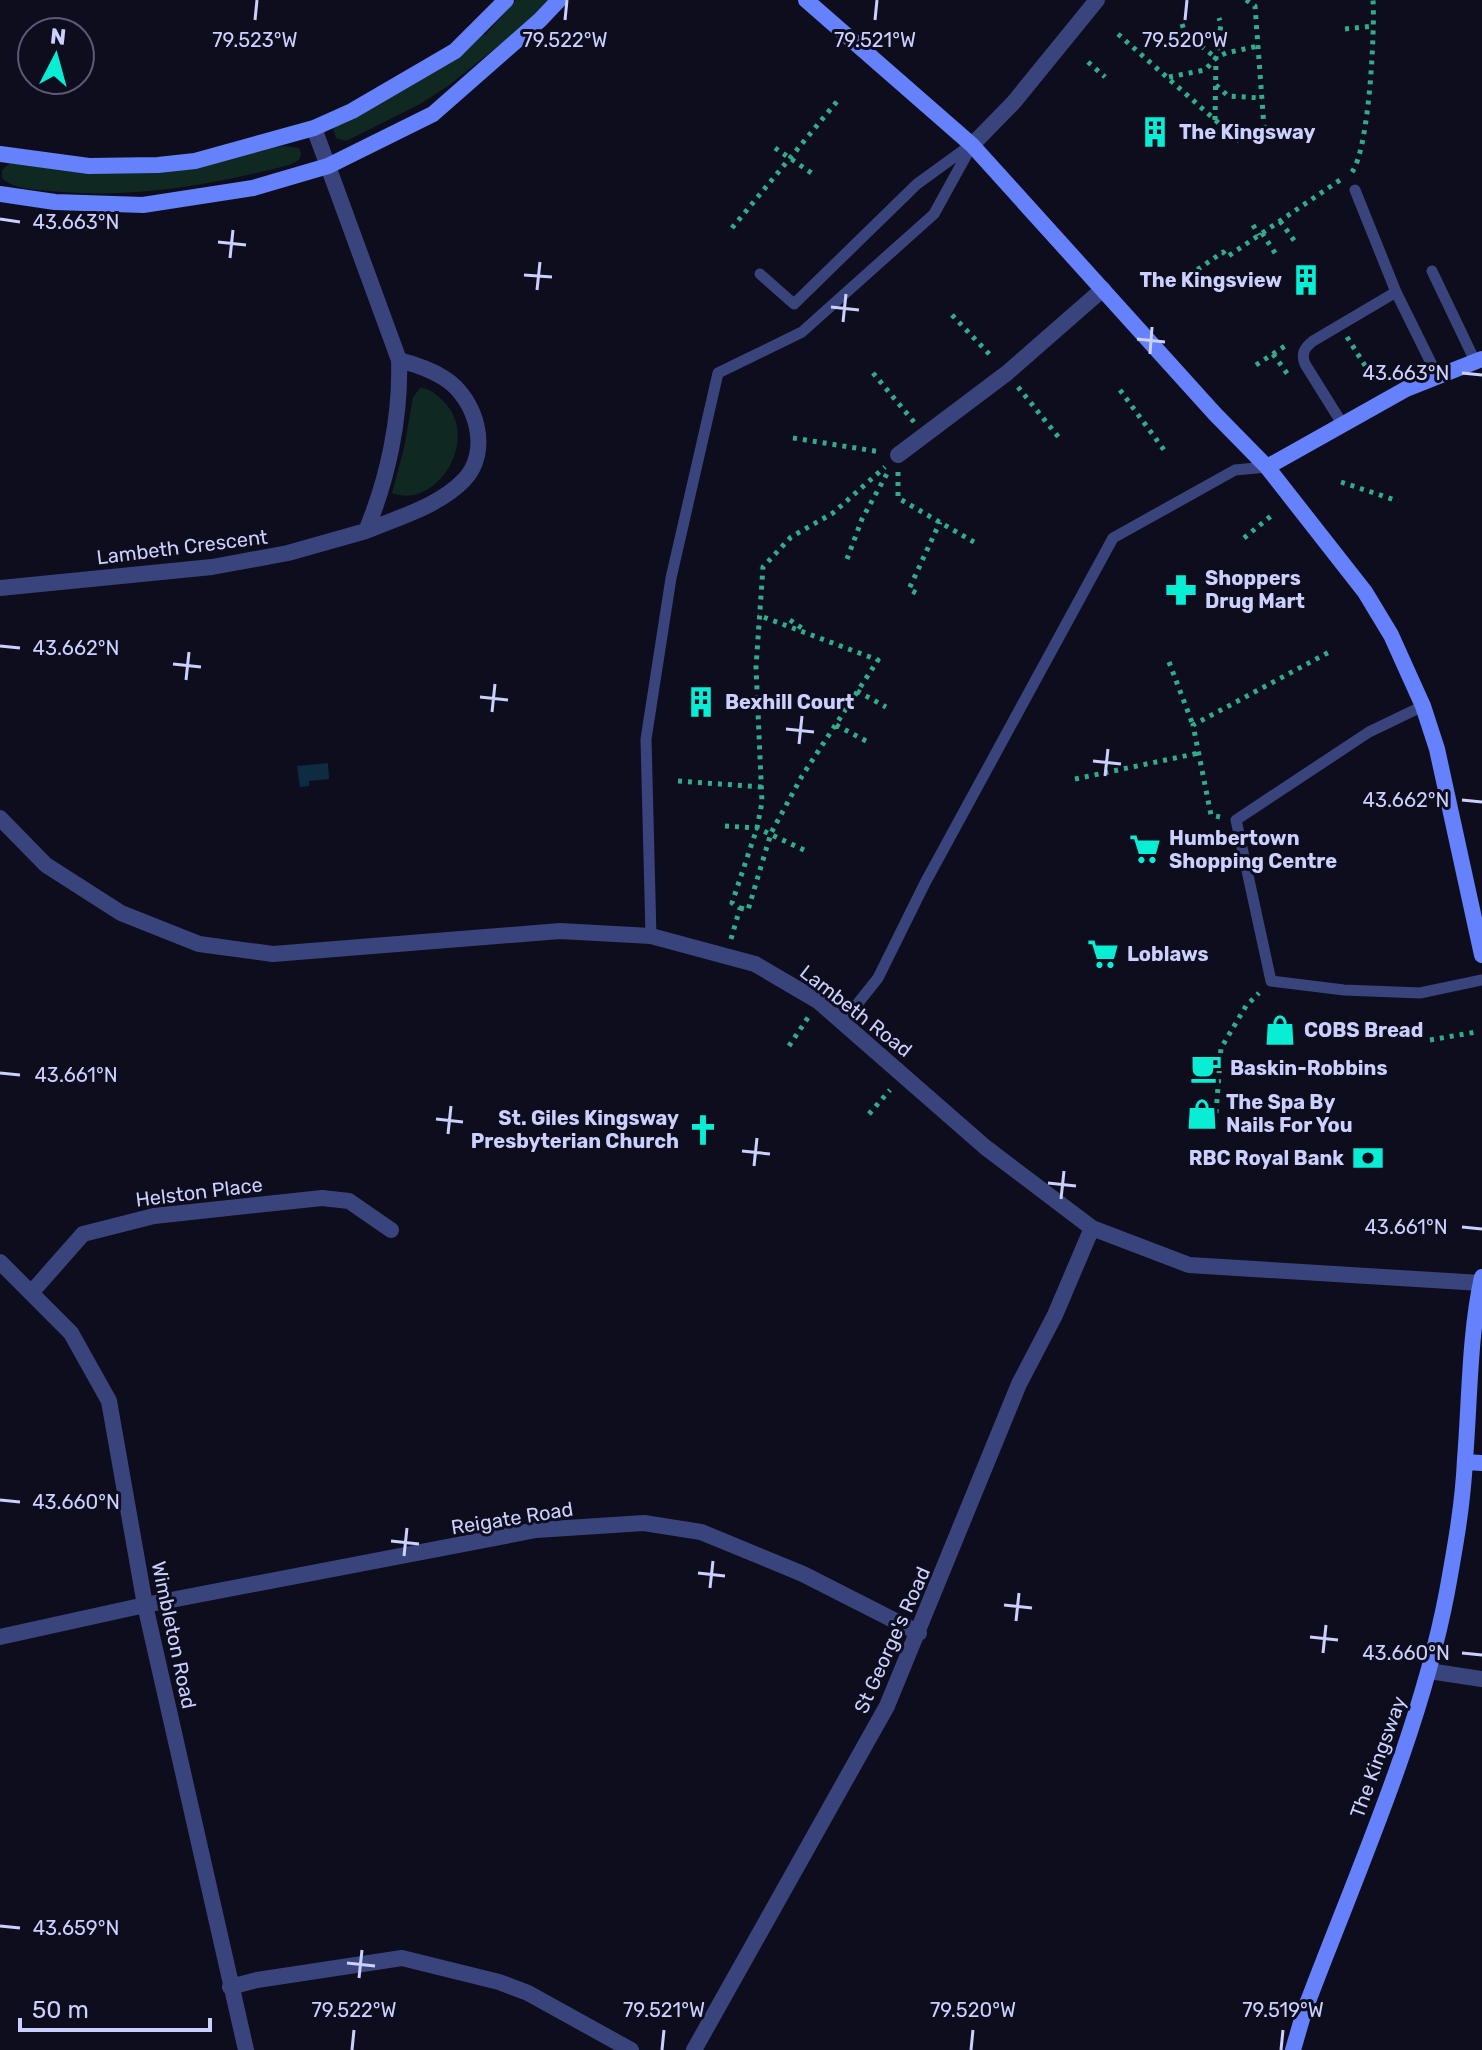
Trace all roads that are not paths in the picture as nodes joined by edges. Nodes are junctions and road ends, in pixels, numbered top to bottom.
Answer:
1 (506, 0) edge
2 (559, 0) edge
3 (806, 0) edge
4 (1097, 0) edge
5 (314, 128) junction
6 (972, 145) junction
7 (0, 154) edge
8 (328, 166) junction
9 (1355, 190) dead end
10 (0, 194) edge
11 (1432, 271) dead end
12 (760, 274) dead end
13 (1103, 289) junction
14 (1396, 292) junction
15 (399, 360) junction
16 (1479, 360) edge
17 (1437, 375) junction
18 (1343, 425) junction
19 (898, 455) road end
20 (1267, 467) junction
21 (366, 531) junction
22 (0, 588) edge
23 (1423, 706) junction
24 (0, 818) edge
25 (651, 936) junction
26 (1482, 955) edge
27 (1482, 980) edge
28 (843, 1022) junction
29 (1092, 1228) junction
30 (391, 1230) dead end
31 (0, 1262) edge
32 (1481, 1280) edge
33 (31, 1293) junction
34 (1474, 1462) edge
35 (145, 1605) junction
36 (919, 1633) junction
37 (0, 1637) edge
38 (1429, 1671) junction
39 (1482, 1679) edge
40 (230, 1987) junction
41 (246, 2050) edge
42 (631, 2050) edge
43 (694, 2050) edge
44 (1293, 2050) edge

1 - 5 street
2 - 8 street
3 - 6 street
4 - 6 street
5 - 7 street
5 - 8 street
6 - 12 lane
6 - 13 street
6 - 25 lane
8 - 10 street
8 - 15 street
9 - 14 lane
11 - 16 lane
13 - 19 street
13 - 20 street
14 - 17 lane
14 - 18 lane
15 - 21 street
15 - 21 street, Lambeth Crescent
16 - 17 street
17 - 18 street
18 - 20 street
20 - 23 street
20 - 28 lane
21 - 22 street, Lambeth Crescent
23 - 26 street
23 - 27 lane
24 - 25 street, Lambeth Road
25 - 28 street, Lambeth Road
28 - 29 street, Lambeth Road
29 - 32 street, Lambeth Road
29 - 36 street, St George's Road
30 - 33 street, Helston Place
31 - 33 street, Wimbleton Road
32 - 34 street, The Kingsway
33 - 35 street, Wimbleton Road
34 - 38 street, The Kingsway
35 - 36 street, Reigate Road
35 - 37 street, Reigate Road
35 - 40 street, Wimbleton Road
36 - 43 street, St George's Road
38 - 39 street
38 - 44 street, The Kingsway
40 - 41 street, Wimbleton Road
40 - 42 street

